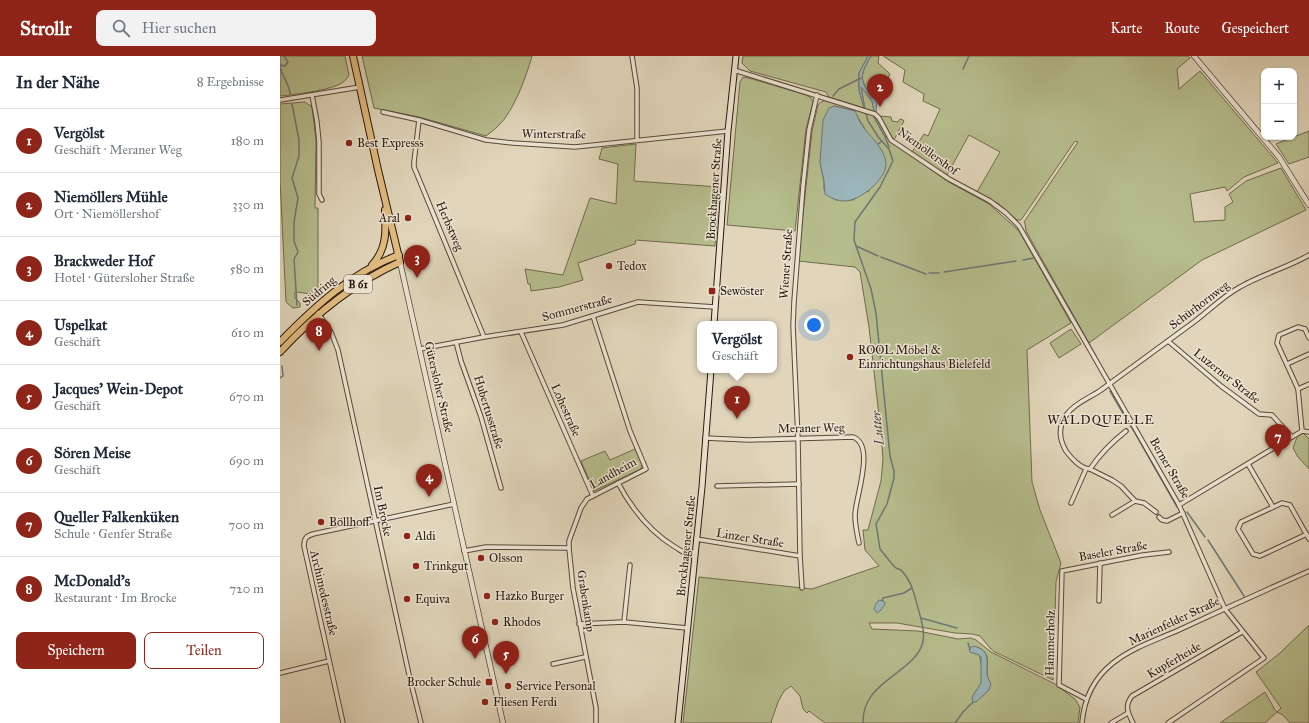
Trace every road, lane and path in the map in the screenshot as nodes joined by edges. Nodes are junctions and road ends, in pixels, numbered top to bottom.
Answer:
1 (353, 56) edge
2 (632, 56) edge
3 (736, 56) edge
4 (1194, 56) edge
5 (734, 70) junction
6 (360, 87) junction
7 (312, 95) junction
8 (817, 95) junction
9 (280, 100) edge
10 (383, 112) dead end
11 (419, 120) junction
12 (728, 131) junction
13 (637, 140) junction
14 (385, 196) junction
15 (322, 200) dead end
16 (1309, 205) edge
17 (1018, 226) joint
18 (1309, 255) edge
19 (400, 258) junction
20 (366, 270) junction
21 (715, 307) junction
22 (315, 308) junction
23 (319, 314) junction
24 (593, 316) junction
25 (714, 321) edge
26 (521, 332) junction
27 (484, 337) junction
28 (1309, 338) edge
29 (1168, 341) junction
30 (280, 342) edge
31 (456, 342) junction
32 (420, 350) junction
33 (280, 352) edge
34 (1309, 354) edge
35 (1287, 364) junction
36 (710, 373) edge
37 (1109, 383) junction
38 (1309, 384) edge
39 (1298, 390) junction
40 (1126, 431) dead end
41 (1302, 431) junction
42 (1309, 432) edge
43 (1292, 437) junction
44 (706, 438) junction
45 (798, 439) junction
46 (1248, 464) junction
47 (1088, 469) junction
48 (618, 483) junction
49 (799, 484) junction
50 (717, 486) dead end
51 (501, 488) dead end
52 (593, 496) junction
53 (1135, 501) junction
54 (1071, 503) dead end
55 (454, 504) junction
56 (1179, 505) junction
57 (1274, 507) junction
58 (1156, 512) dead end
59 (1183, 513) junction
60 (1112, 515) dead end
61 (1159, 517) dead end
62 (375, 521) junction
63 (1307, 534) junction
64 (1309, 538) edge
65 (696, 539) junction
66 (859, 543) dead end
67 (569, 548) junction
68 (464, 551) junction
69 (1168, 552) dead end
70 (695, 556) junction
71 (800, 556) junction
72 (1100, 563) junction
73 (630, 565) dead end
74 (1062, 571) joint
75 (1309, 571) edge
76 (802, 588) dead end
77 (1099, 601) dead end
78 (1225, 609) junction
79 (624, 622) junction
80 (579, 624) junction
81 (688, 628) junction
82 (1242, 632) junction
83 (585, 658) junction
84 (329, 661) junction
85 (553, 664) dead end
86 (280, 672) edge
87 (1086, 699) junction
88 (1128, 713) junction
89 (343, 723) edge
90 (421, 723) edge
91 (502, 723) edge
92 (596, 723) edge
93 (678, 723) edge
94 (1082, 723) edge
95 (1111, 723) edge
96 (1133, 723) edge
97 (1168, 723) edge

1 - 6 main road, Gütersloher Straße / B 61
2 - 13 street
3 - 5 main road, Brockhagener Straße
4 - 16 street
5 - 8 street, Niemöllershof
5 - 12 main road, Brockhagener Straße
6 - 7 street
6 - 14 main road, Gütersloher Straße / B 61
7 - 9 street
7 - 15 street
8 - 17 street, Niemöllershof
8 - 45 street, Wiener Straße
10 - 11 street, Winterstraße
11 - 13 street, Winterstraße
11 - 27 street, Herbstweg
12 - 13 street, Winterstraße
12 - 21 main road, Brockhagener Straße
14 - 19 main road, Gütersloher Straße / B 61
14 - 20 main road, B 61
17 - 37 street, Berner Straße
18 - 29 street, Schürhornweg
19 - 20 main road, Südring / B 61
19 - 23 main road, Südring / B 61
19 - 32 street, Gütersloher Straße
20 - 22 main road, Südring / B 61
21 - 24 street, Sommerstraße
21 - 25 main road, Brockhagener Straße
22 - 23 street, Im Brocke
22 - 30 main road, Südring / B 61
23 - 33 main road, Südring / B 61
23 - 62 street, Im Brocke
24 - 26 street, Sommerstraße
24 - 48 street, Landheim
26 - 27 street, Sommerstraße
26 - 52 street, Lohestraße
27 - 31 street, Sommerstraße
28 - 35 street
29 - 37 street, Schürhornweg
29 - 43 street, Luzerner Straße
31 - 32 street, Sommerstraße
31 - 51 street, Hubertusstraße
32 - 55 street, Gütersloher Straße
34 - 35 street
35 - 39 street
36 - 44 main road, Brockhagener Straße
37 - 47 street, Schürhornweg
37 - 56 street, Berner Straße
38 - 39 street
39 - 41 street
40 - 47 street
41 - 42 street
41 - 43 street
43 - 46 street
44 - 45 street, Meraner Weg
44 - 65 main road, Brockhagener Straße
45 - 49 street, Wiener Straße
45 - 66 street, Meraner Weg
46 - 56 street
46 - 57 street
47 - 53 street, Schürhornweg
47 - 54 street
48 - 52 street, Landheim
48 - 70 street
49 - 50 street
49 - 71 street, Wiener Straße
52 - 67 street, Landheim
53 - 58 street
53 - 60 street
55 - 62 street, Archimedesstraße
55 - 68 street, Gütersloher Straße
56 - 59 street, Berner Straße
57 - 63 street
57 - 63 street
59 - 61 street
59 - 78 street, Berner Straße
62 - 84 street, Archimedesstraße
62 - 90 street, Im Brocke
63 - 64 street
65 - 70 main road, Brockhagener Straße
65 - 71 street, Linzer Straße
67 - 68 street
67 - 80 street, Grabenkamp
68 - 91 street, Gütersloher Straße
69 - 72 street, Baseler Straße
70 - 81 main road, Brockhagener Straße
71 - 76 street, Wiener Straße
72 - 74 street, Baseler Straße
72 - 77 street
73 - 79 street
74 - 87 street, Hammerholz
75 - 78 street, Marienfelder Straße
78 - 82 street, Berner Straße
78 - 87 street, Marienfelder Straße
79 - 80 street
79 - 81 street
80 - 83 street, Grabenkamp
81 - 93 main road, Brockhagener Straße
82 - 88 street, Kupferheide
82 - 97 street, Berner Straße
83 - 85 street
83 - 92 street, Grabenkamp
84 - 86 street
84 - 89 street
87 - 94 street, Marienfelder Straße
88 - 95 street
88 - 96 street

